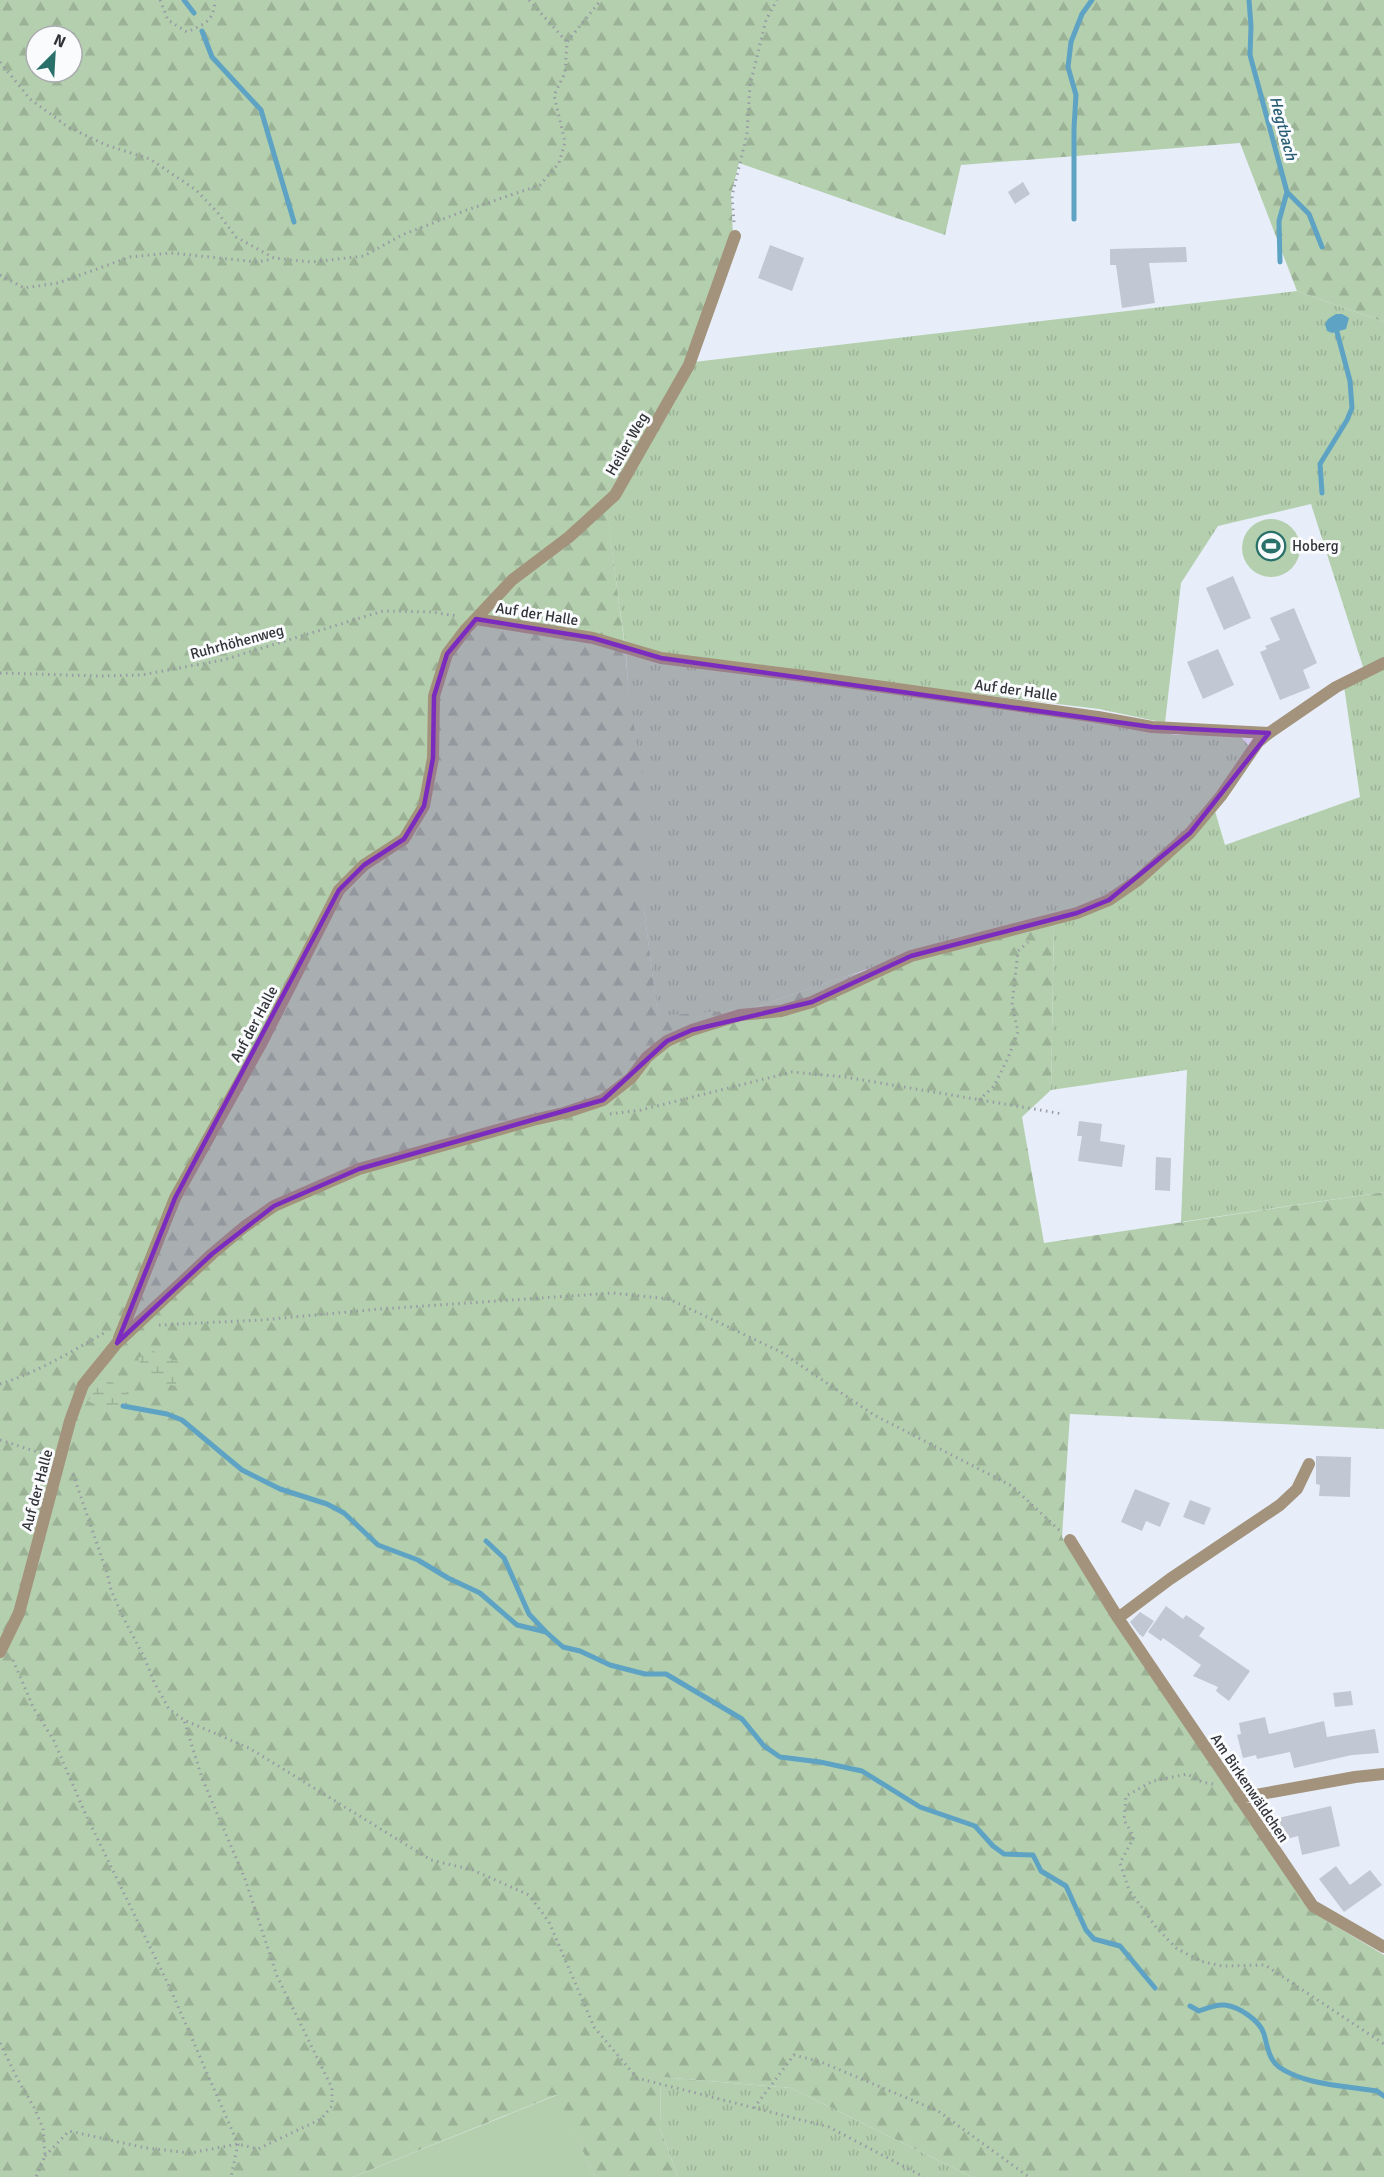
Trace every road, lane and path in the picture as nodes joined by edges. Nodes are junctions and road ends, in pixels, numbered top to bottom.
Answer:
1 (160, 0) edge
2 (215, 0) edge
3 (530, 0) edge
4 (602, 0) edge
5 (777, 0) edge
6 (567, 42) junction
7 (0, 62) edge
8 (735, 236) joint
9 (274, 258) junction
10 (0, 275) edge
11 (476, 620) junction
12 (1384, 663) edge
13 (0, 673) edge
14 (1269, 733) junction
15 (1034, 937) dead end
16 (979, 1100) junction
17 (1063, 1114) dead end
18 (608, 1115) dead end
19 (131, 1323) junction
20 (0, 1384) edge
21 (0, 1440) edge
22 (60, 1460) junction
23 (1309, 1464) dead end
24 (1070, 1540) joint
25 (1118, 1617) junction
26 (2, 1648) edge
27 (184, 1720) junction
28 (1384, 1774) edge
29 (1224, 1777) junction
30 (1239, 1798) junction
31 (1384, 1947) edge
32 (0, 2043) edge
33 (1384, 2044) edge
34 (754, 2108) junction
35 (238, 2144) junction
36 (45, 2156) junction
37 (36, 2177) edge
38 (231, 2177) edge
39 (924, 2177) edge
40 (1029, 2177) edge

1 - 2 path
3 - 6 path
4 - 6 path
5 - 8 path
6 - 9 path
7 - 9 path
8 - 11 street, Heiler Weg
9 - 10 path
11 - 13 path, Ruhrhöhenweg
11 - 14 street, Auf der Halle
11 - 19 street, Auf der Halle
12 - 14 street, Auf der Halle
14 - 19 street, Auf der Halle
15 - 16 path
16 - 17 path
16 - 18 path
19 - 20 path
19 - 22 street, Auf der Halle
19 - 24 path
21 - 22 path
22 - 26 street, Auf der Halle
22 - 27 path
23 - 25 street
24 - 25 street, Am Birkenwäldchen
25 - 29 street, Am Birkenwäldchen
26 - 35 path
27 - 34 path
27 - 35 path
28 - 30 street
29 - 30 street, Am Birkenwäldchen
29 - 33 path
30 - 31 street, Am Birkenwäldchen
32 - 36 path
34 - 39 path
34 - 40 path
35 - 36 path
35 - 38 path
36 - 37 path

